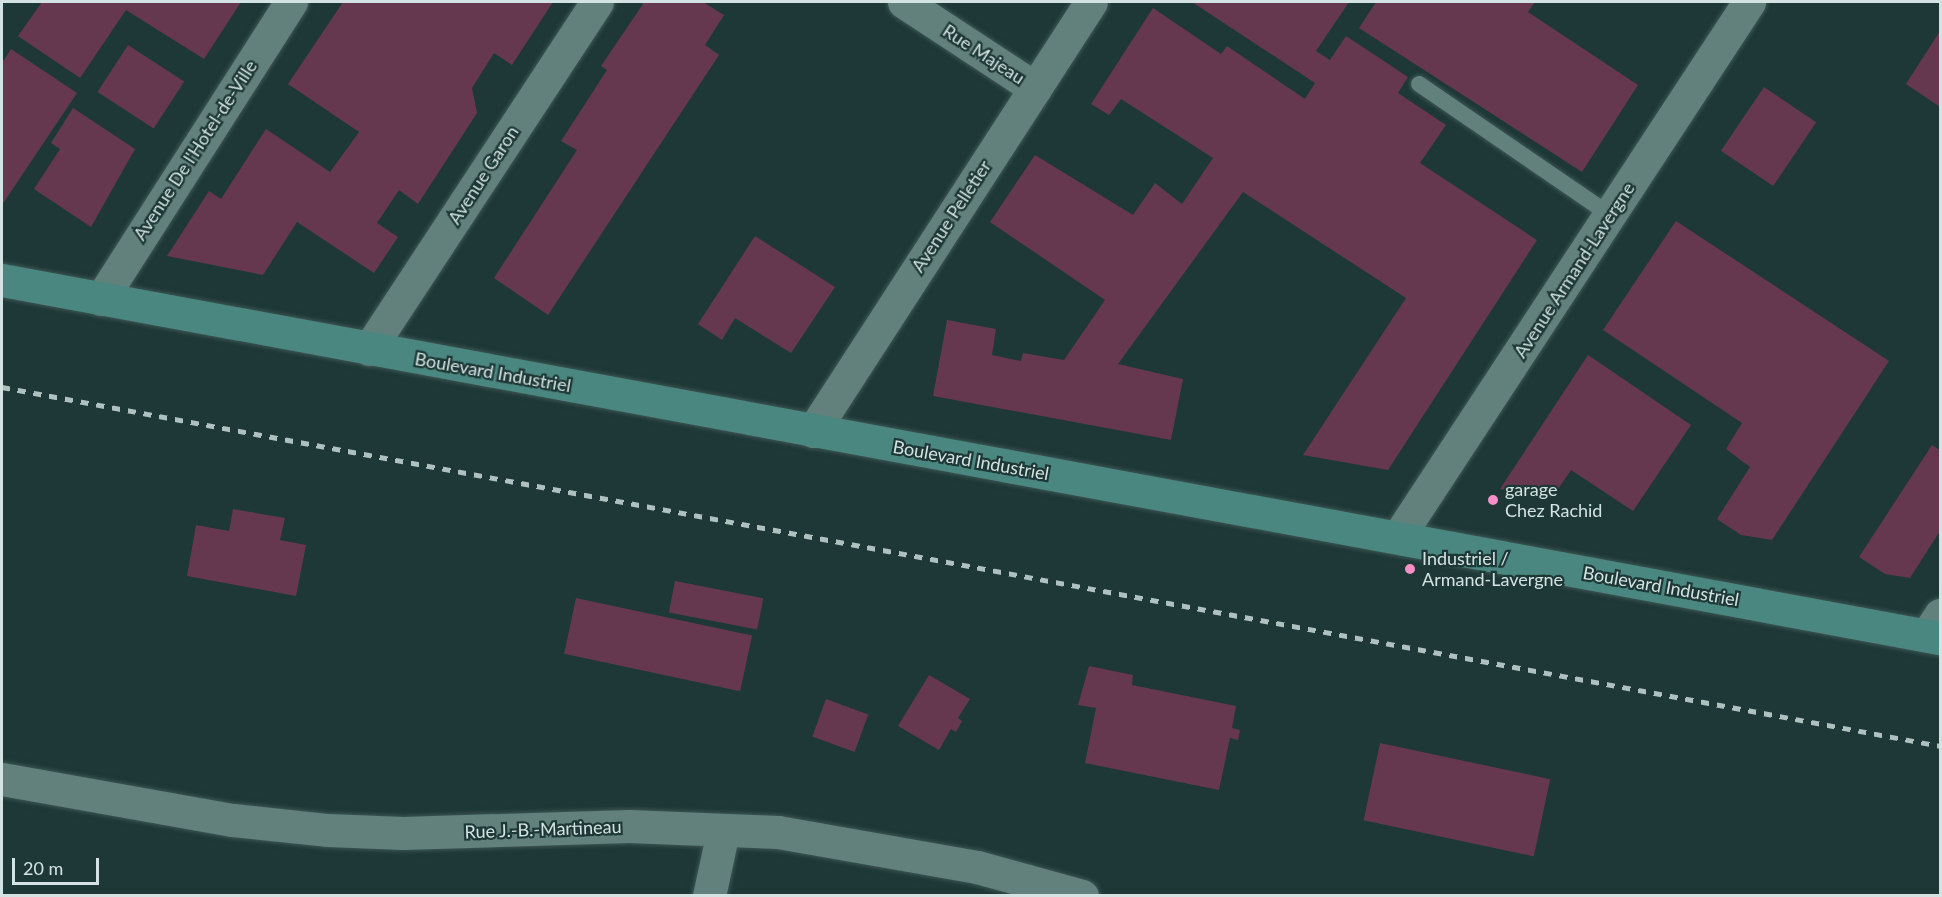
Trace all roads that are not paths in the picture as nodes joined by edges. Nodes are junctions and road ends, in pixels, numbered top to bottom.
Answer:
1 (291, 2) edge
2 (597, 2) edge
3 (904, 2) edge
4 (1091, 2) edge
5 (1749, 2) edge
6 (1419, 84) dead end
7 (1035, 88) junction
8 (1610, 215) junction
9 (2, 280) edge
10 (101, 299) junction
11 (369, 349) junction
12 (813, 431) junction
13 (1398, 537) junction
14 (1936, 629) edge
15 (2, 779) edge
16 (723, 831) junction
17 (709, 896) edge
18 (1082, 896) edge

1 - 10 street, Avenue De l'Hotel-de-Ville
2 - 11 street, Avenue Garon
3 - 7 street, Rue Majeau
4 - 7 street, Avenue Pelletier
5 - 8 street, Avenue Armand-Lavergne
6 - 8 lane
7 - 12 street, Avenue Pelletier
8 - 13 street, Avenue Armand-Lavergne
9 - 10 street, Boulevard Industriel
10 - 11 street, Boulevard Industriel
11 - 12 street, Boulevard Industriel
12 - 13 street, Boulevard Industriel
13 - 14 street, Boulevard Industriel
15 - 16 street, Rue J.-B.-Martineau
16 - 17 street
16 - 18 street, Rue J.-B.-Martineau

